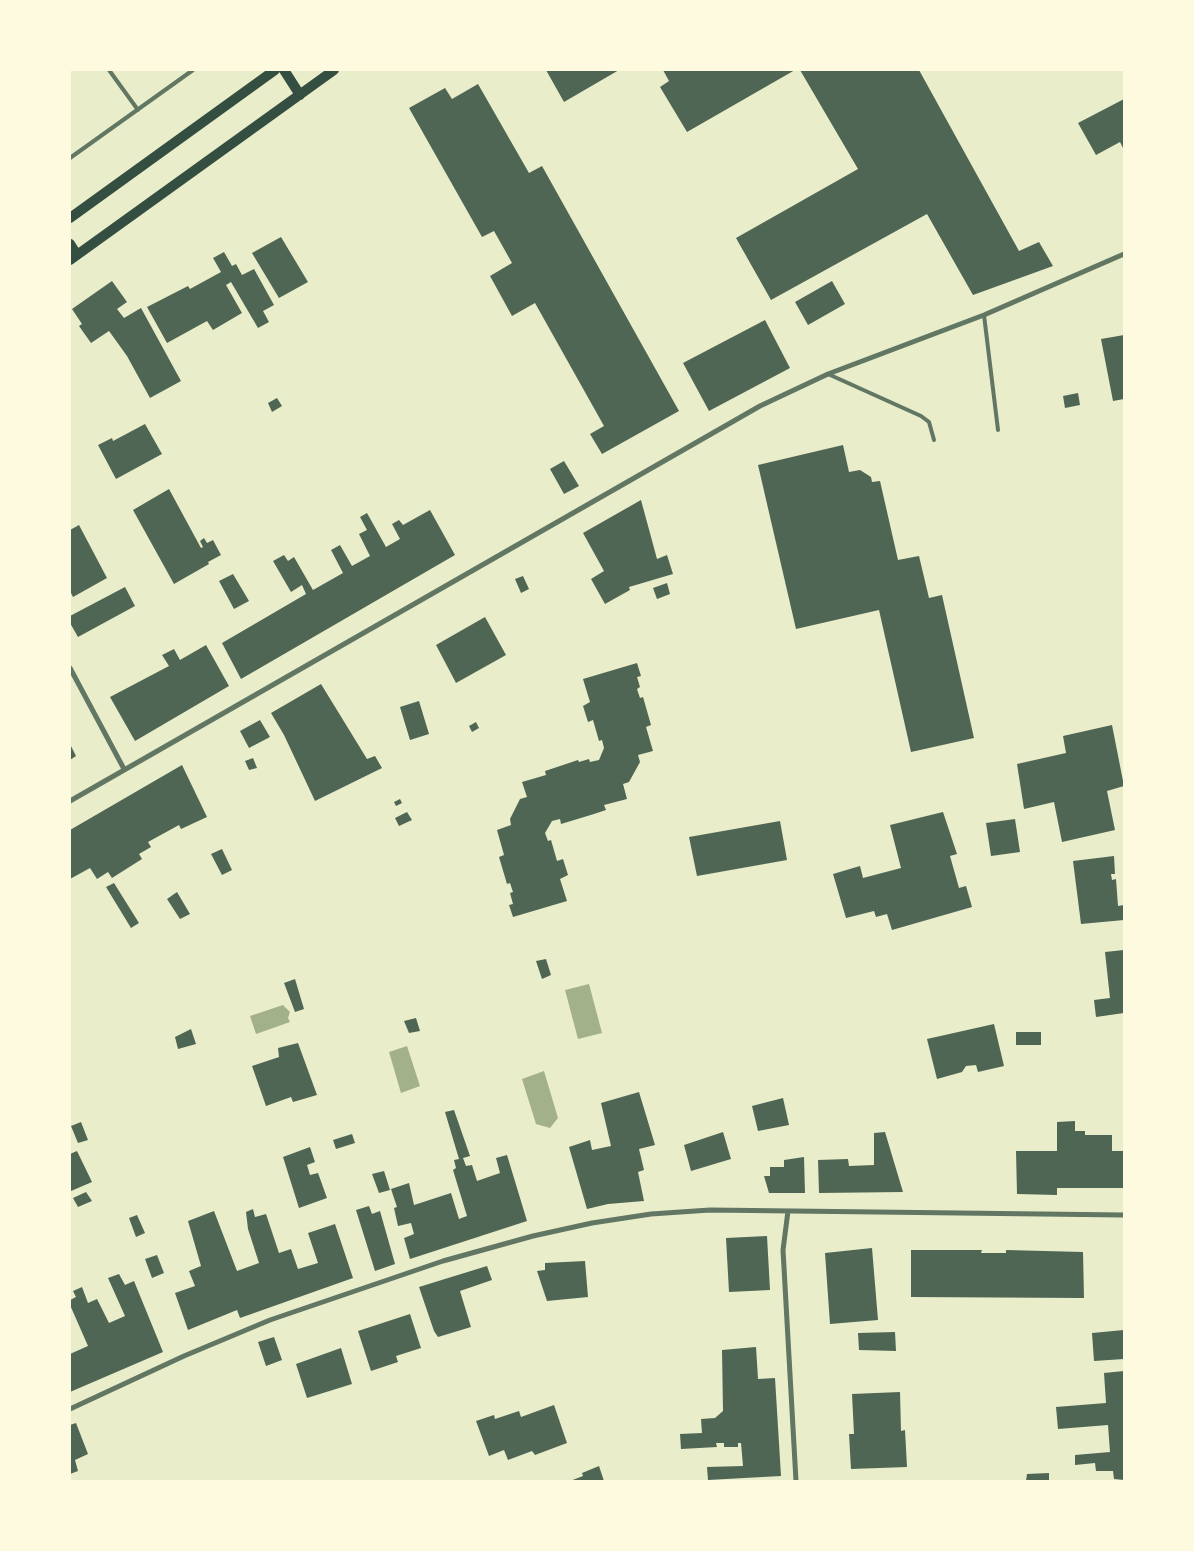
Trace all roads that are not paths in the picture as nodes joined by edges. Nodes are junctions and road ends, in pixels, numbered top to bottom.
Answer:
1 (109, 70) edge
2 (193, 70) edge
3 (275, 70) edge
4 (284, 70) edge
5 (334, 70) edge
6 (300, 95) junction
7 (138, 110) junction
8 (70, 158) edge
9 (70, 218) edge
10 (70, 244) edge
11 (1124, 254) edge
12 (74, 258) edge
13 (984, 315) junction
14 (828, 374) junction
15 (998, 430) dead end
16 (934, 440) dead end
17 (70, 668) edge
18 (124, 769) junction
19 (70, 801) edge
20 (788, 1211) junction
21 (1124, 1215) edge
22 (70, 1409) edge
23 (796, 1481) edge

1 - 7 lane
2 - 7 lane
3 - 9 main road
4 - 6 main road
5 - 6 main road
6 - 12 main road
7 - 8 lane
10 - 12 main road
11 - 13 street
13 - 14 street
13 - 15 lane
14 - 16 lane
14 - 18 street
17 - 18 street
18 - 19 street
20 - 21 street
20 - 22 street
20 - 23 street

